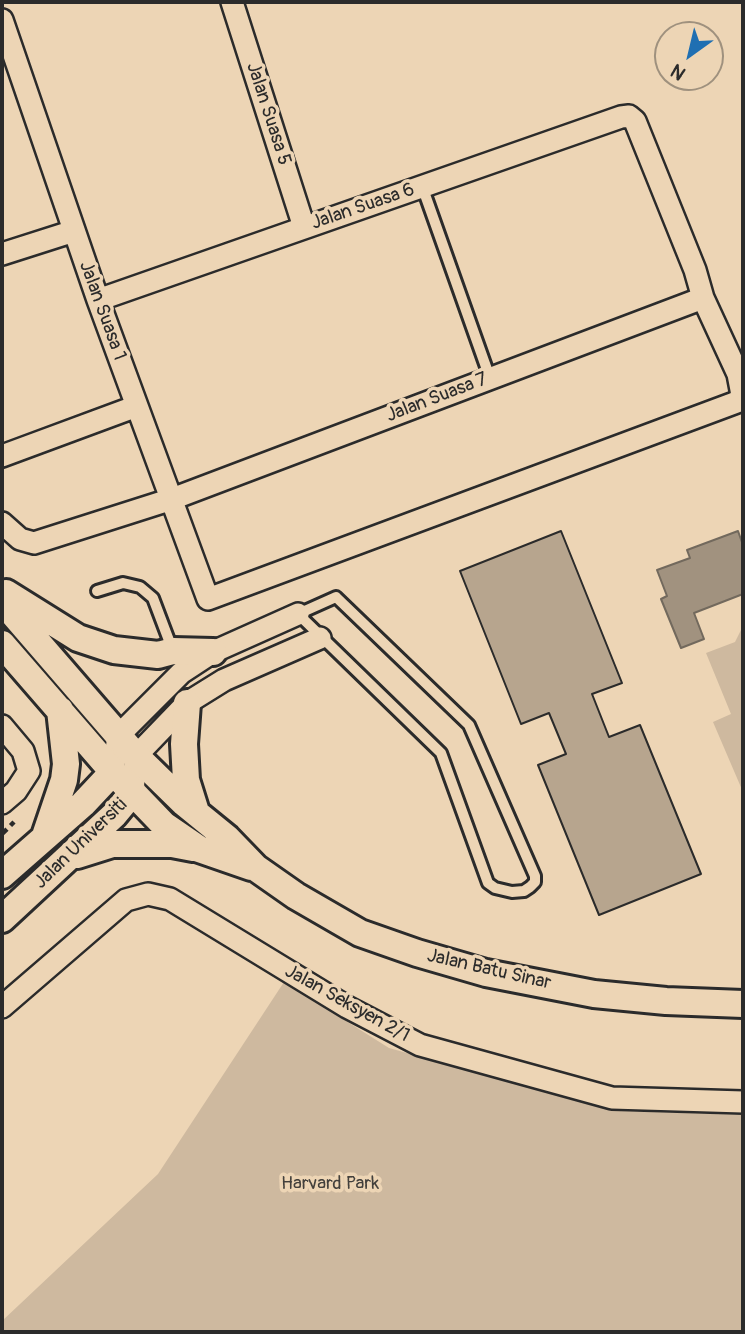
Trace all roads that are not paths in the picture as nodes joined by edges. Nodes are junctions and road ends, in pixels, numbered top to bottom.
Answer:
1 (232, 2) edge
2 (2, 20) edge
3 (7, 52) edge
4 (422, 186) junction
5 (304, 227) junction
6 (74, 231) junction
7 (2, 254) edge
8 (703, 298) junction
9 (98, 300) junction
10 (490, 378) junction
11 (137, 406) junction
12 (2, 456) edge
13 (172, 499) junction
14 (2, 523) edge
15 (2, 591) edge
16 (97, 591) dead end
17 (2, 601) edge
18 (298, 614) junction
19 (320, 638) junction
20 (2, 644) edge
21 (173, 652) junction
22 (213, 652) junction
23 (187, 703) junction
24 (60, 710) junction
25 (2, 726) edge
26 (118, 736) junction
27 (136, 756) junction
28 (113, 772) junction
29 (132, 792) junction
30 (9, 797) edge
31 (196, 813) junction
32 (44, 838) junction
33 (199, 849) junction
34 (69, 858) junction
35 (256, 868) junction
36 (2, 875) edge
37 (2, 919) edge
38 (743, 1004) edge
39 (2, 1007) edge
40 (743, 1102) edge

1 - 5 street, Jalan Suasa 5
2 - 3 street, Jalan Suasa 1
3 - 6 street, Jalan Suasa 1
4 - 5 street, Jalan Suasa 6
4 - 8 street, Jalan Suasa 6
4 - 10 lane
5 - 9 street, Jalan Suasa 6
6 - 7 street
6 - 9 street, Jalan Suasa 1
8 - 10 street, Jalan Suasa 7
8 - 13 street, Jalan Suasa 1
9 - 11 street, Jalan Suasa 1
10 - 13 street, Jalan Suasa 7
11 - 12 street
11 - 13 street, Jalan Suasa 1
13 - 14 street, Jalan Suasa 7
15 - 21 street
16 - 21 lane
17 - 26 street, Jalan Batu Sinar
18 - 19 lane
18 - 19 lane
18 - 22 street
19 - 23 street
20 - 24 street, Jalan Batu Sinar
21 - 22 street
22 - 26 street
23 - 27 street
23 - 31 street
24 - 28 street, Jalan Batu Sinar
24 - 32 street
25 - 30 street
26 - 27 street, Jalan Batu Sinar
26 - 28 street, Jalan Universiti
27 - 29 street, Jalan Universiti
27 - 31 street, Jalan Batu Sinar
28 - 29 street, Jalan Batu Sinar
28 - 32 street, Jalan Universiti
29 - 33 street, Jalan Batu Sinar
29 - 34 street, Jalan Universiti
31 - 35 street, Jalan Batu Sinar
32 - 36 street, Jalan Universiti
33 - 34 street
33 - 35 street, Jalan Batu Sinar
34 - 37 street, Jalan Universiti
35 - 38 street, Jalan Batu Sinar
39 - 40 street, Jalan Seksyen 2/1

